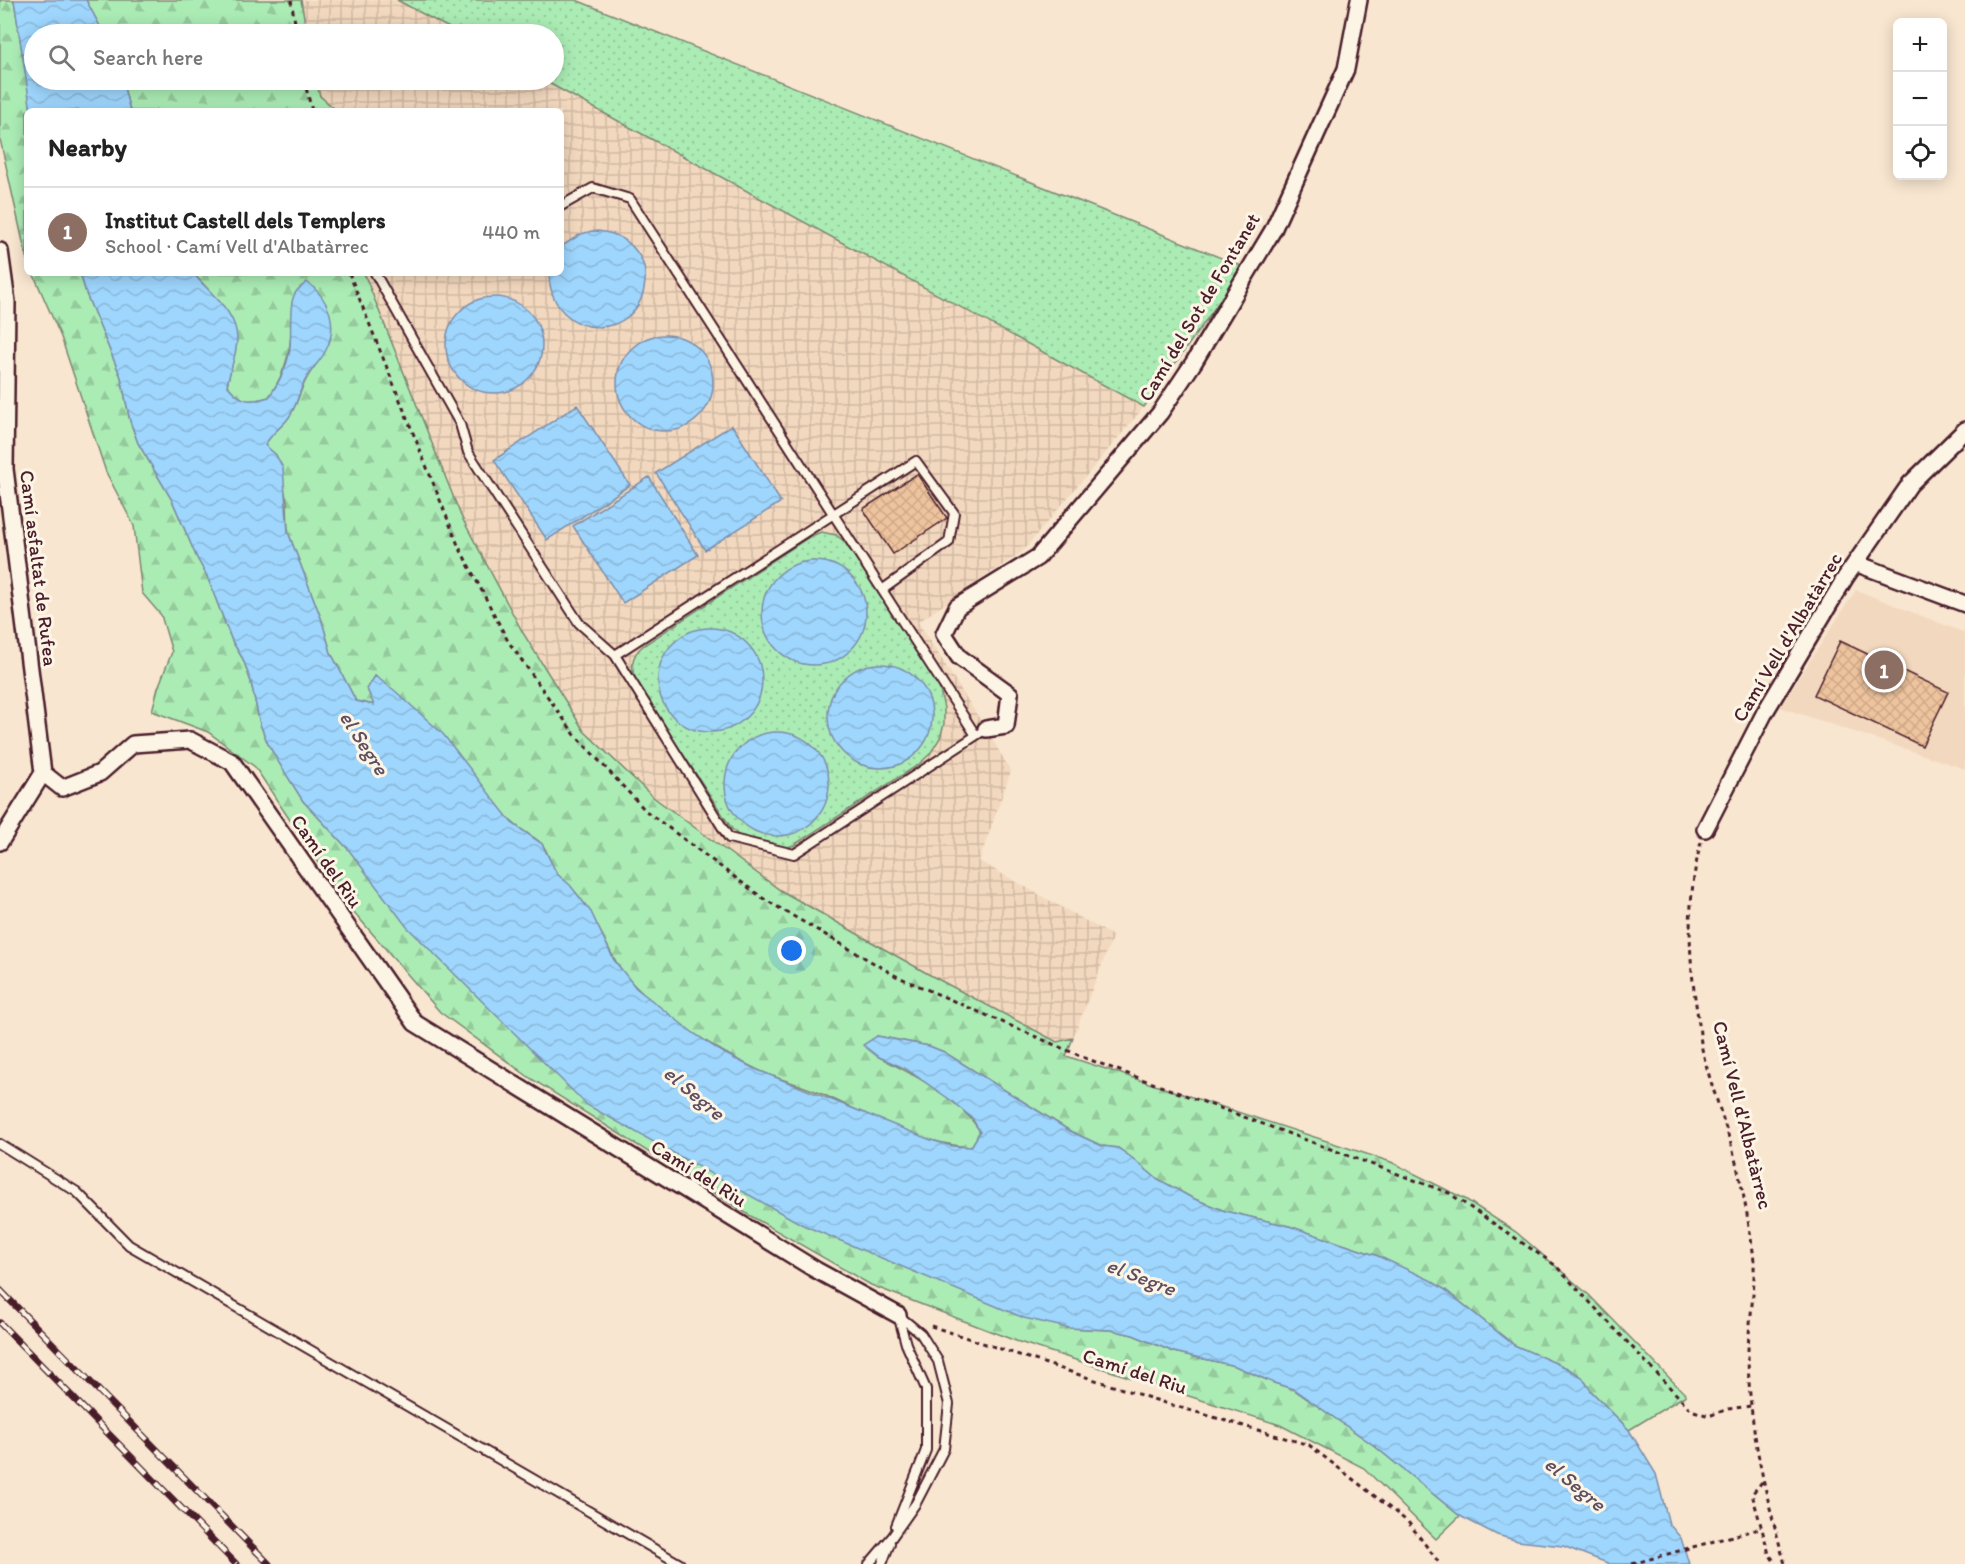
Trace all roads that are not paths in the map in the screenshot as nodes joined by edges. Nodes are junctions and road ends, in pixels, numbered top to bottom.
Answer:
1 (1359, 0) edge
2 (564, 204) edge
3 (0, 251) edge
4 (377, 276) edge
5 (1965, 430) edge
6 (833, 514) junction
7 (1855, 563) junction
8 (882, 590) junction
9 (1965, 604) edge
10 (615, 655) junction
11 (981, 732) junction
12 (43, 773) junction
13 (1705, 829) road end
14 (0, 842) edge
15 (0, 1144) edge
16 (898, 1314) junction
17 (892, 1537) junction
18 (680, 1564) edge
19 (869, 1564) edge
20 (882, 1564) edge

1 - 11 street, Camí del Sot de Fontanet
2 - 6 lane
3 - 12 street, Camí asfaltat de Rufea
4 - 10 lane
5 - 7 street, Camí Vell d'Albatàrrec
6 - 8 lane
6 - 8 lane
6 - 10 lane
7 - 9 street
7 - 13 street, Camí Vell d'Albatàrrec
8 - 11 lane
10 - 11 lane
12 - 14 street
12 - 16 street, Camí del Riu
15 - 18 lane
16 - 17 lane
16 - 17 lane
17 - 19 lane
17 - 20 lane

